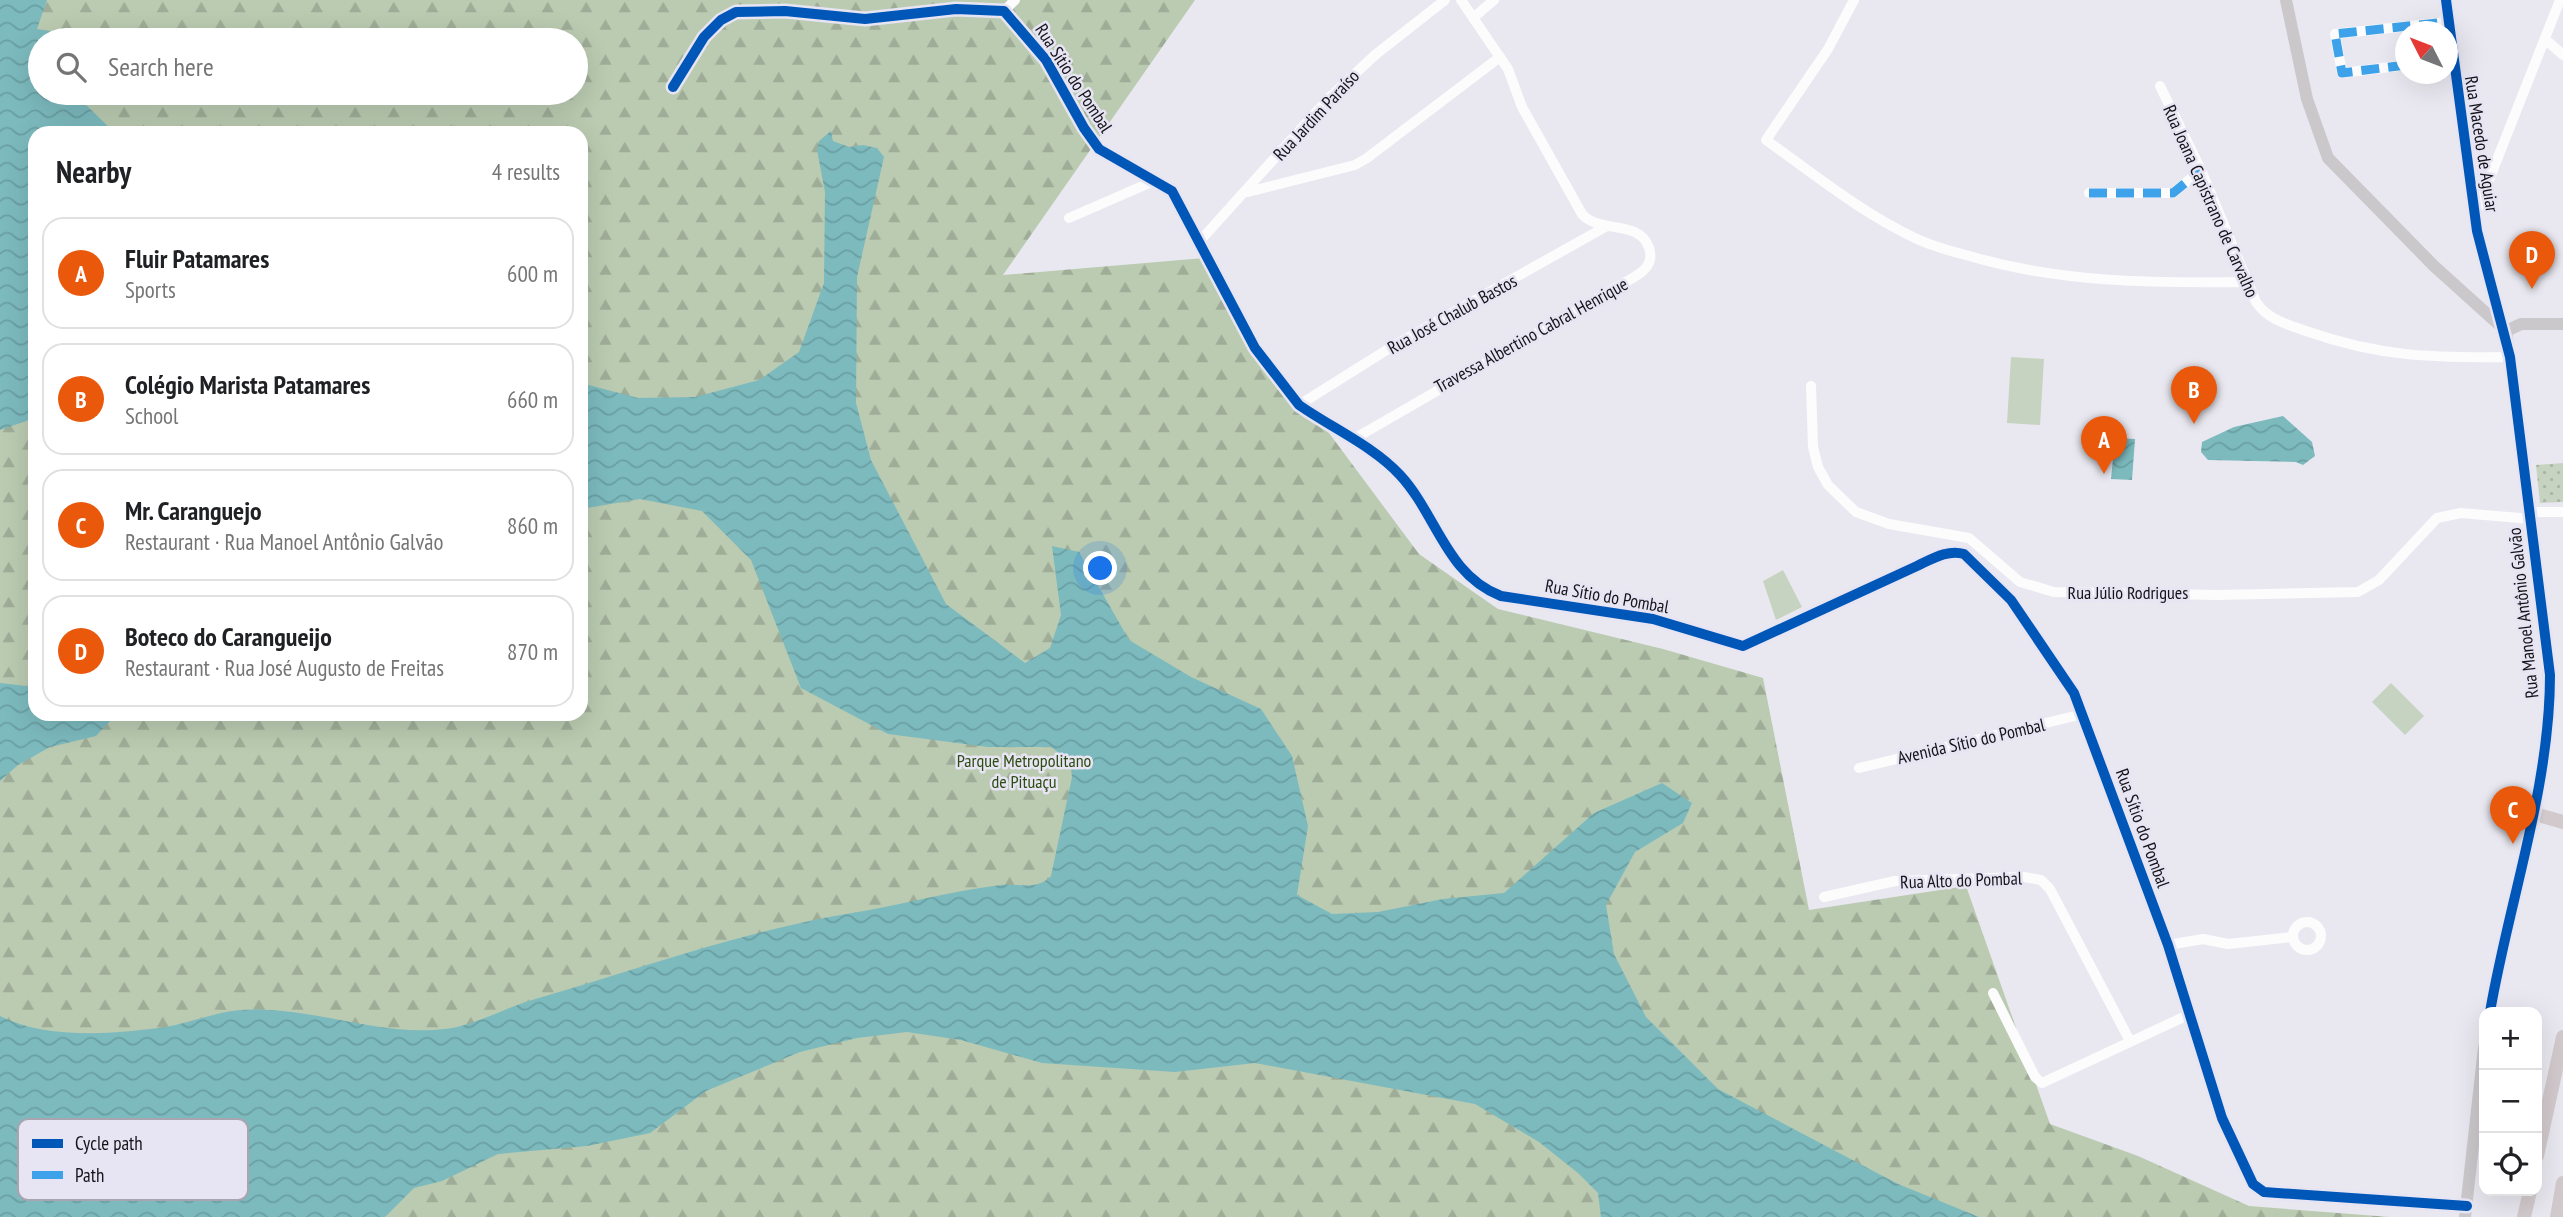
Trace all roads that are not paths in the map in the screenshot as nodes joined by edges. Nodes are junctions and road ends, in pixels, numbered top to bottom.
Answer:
1 (1016, 0) edge
2 (1445, 0) edge
3 (1461, 0) edge
4 (1494, 0) edge
5 (1854, 0) edge
6 (2286, 0) edge
7 (2446, 0) edge
8 (2560, 0) edge
9 (1004, 12) junction
10 (1473, 18) junction
11 (2446, 21) edge
12 (2395, 28) edge
13 (2544, 39) junction
14 (2563, 55) edge
15 (1500, 57) junction
16 (2395, 66) edge
17 (2454, 84) edge
18 (2160, 86) dead end
19 (673, 87) dead end
20 (2201, 170) junction
21 (1154, 181) junction
22 (2090, 193) dead end
23 (1244, 194) junction
24 (2475, 213) junction
25 (1069, 218) dead end
26 (1607, 226) junction
27 (1199, 242) junction
28 (2246, 282) junction
29 (2563, 324) edge
30 (2506, 331) junction
31 (2510, 357) junction
32 (1811, 386) dead end
33 (1299, 405) junction
34 (1352, 440) junction
35 (2563, 512) edge
36 (2530, 515) junction
37 (2083, 714) junction
38 (1859, 768) dead end
39 (2531, 813) junction
40 (2563, 822) edge
41 (1824, 898) dead end
42 (2293, 937) dead end
43 (2168, 945) junction
44 (1993, 993) dead end
45 (2491, 1007) edge
46 (2188, 1014) junction
47 (2563, 1037) edge
48 (2130, 1041) junction
49 (2482, 1070) edge
50 (2542, 1133) edge
51 (2563, 1183) edge
52 (2529, 1196) edge
53 (2466, 1212) edge
54 (2524, 1217) edge
55 (2557, 1217) edge

1 - 9 street
2 - 23 street, Rua Jardim Paraíso
3 - 10 street
4 - 10 street
5 - 28 street
6 - 30 street
7 - 11 street, Rua Macedo de Aguiar
8 - 13 street
9 - 19 street
9 - 21 street, Rua Sítio do Pombal
10 - 15 street
12 - 16 street
13 - 14 street
13 - 24 street
15 - 23 street
15 - 26 street
17 - 24 street, Rua Macedo de Aguiar
18 - 20 street, Rua Joana Capistrano de Carvalho
20 - 22 street
20 - 28 street, Rua Joana Capistrano de Carvalho
21 - 25 street
21 - 27 street, Rua Sítio do Pombal
23 - 27 street, Rua Jardim Paraíso
24 - 30 street, Rua Macedo de Aguiar
26 - 33 street, Rua José Chalub Bastos
26 - 34 street, Travessa Albertino Cabral Henrique
27 - 33 street, Rua Sítio do Pombal
28 - 31 street, Rua Joana Capistrano de Carvalho
29 - 30 street
30 - 31 street, Rua Manoel Antônio Galvão
31 - 36 street, Rua Manoel Antônio Galvão
32 - 36 street, Rua Júlio Rodrigues
33 - 34 street, Rua Sítio do Pombal
34 - 37 street, Rua Sítio do Pombal
35 - 36 street, Rua Manoel Antônio Galvão
36 - 39 street, Rua Manoel Antônio Galvão
37 - 38 street, Avenida Sítio do Pombal
37 - 43 street, Rua Sítio do Pombal
39 - 40 main road
39 - 45 street, Rua Manoel Antônio Galvão
41 - 48 street, Rua Alto do Pombal
42 - 43 street
43 - 46 street, Rua Sítio do Pombal
44 - 48 street
46 - 48 street
46 - 53 street, Rua Sítio do Pombal
47 - 50 main road
49 - 53 street
51 - 55 main road
52 - 54 main road

